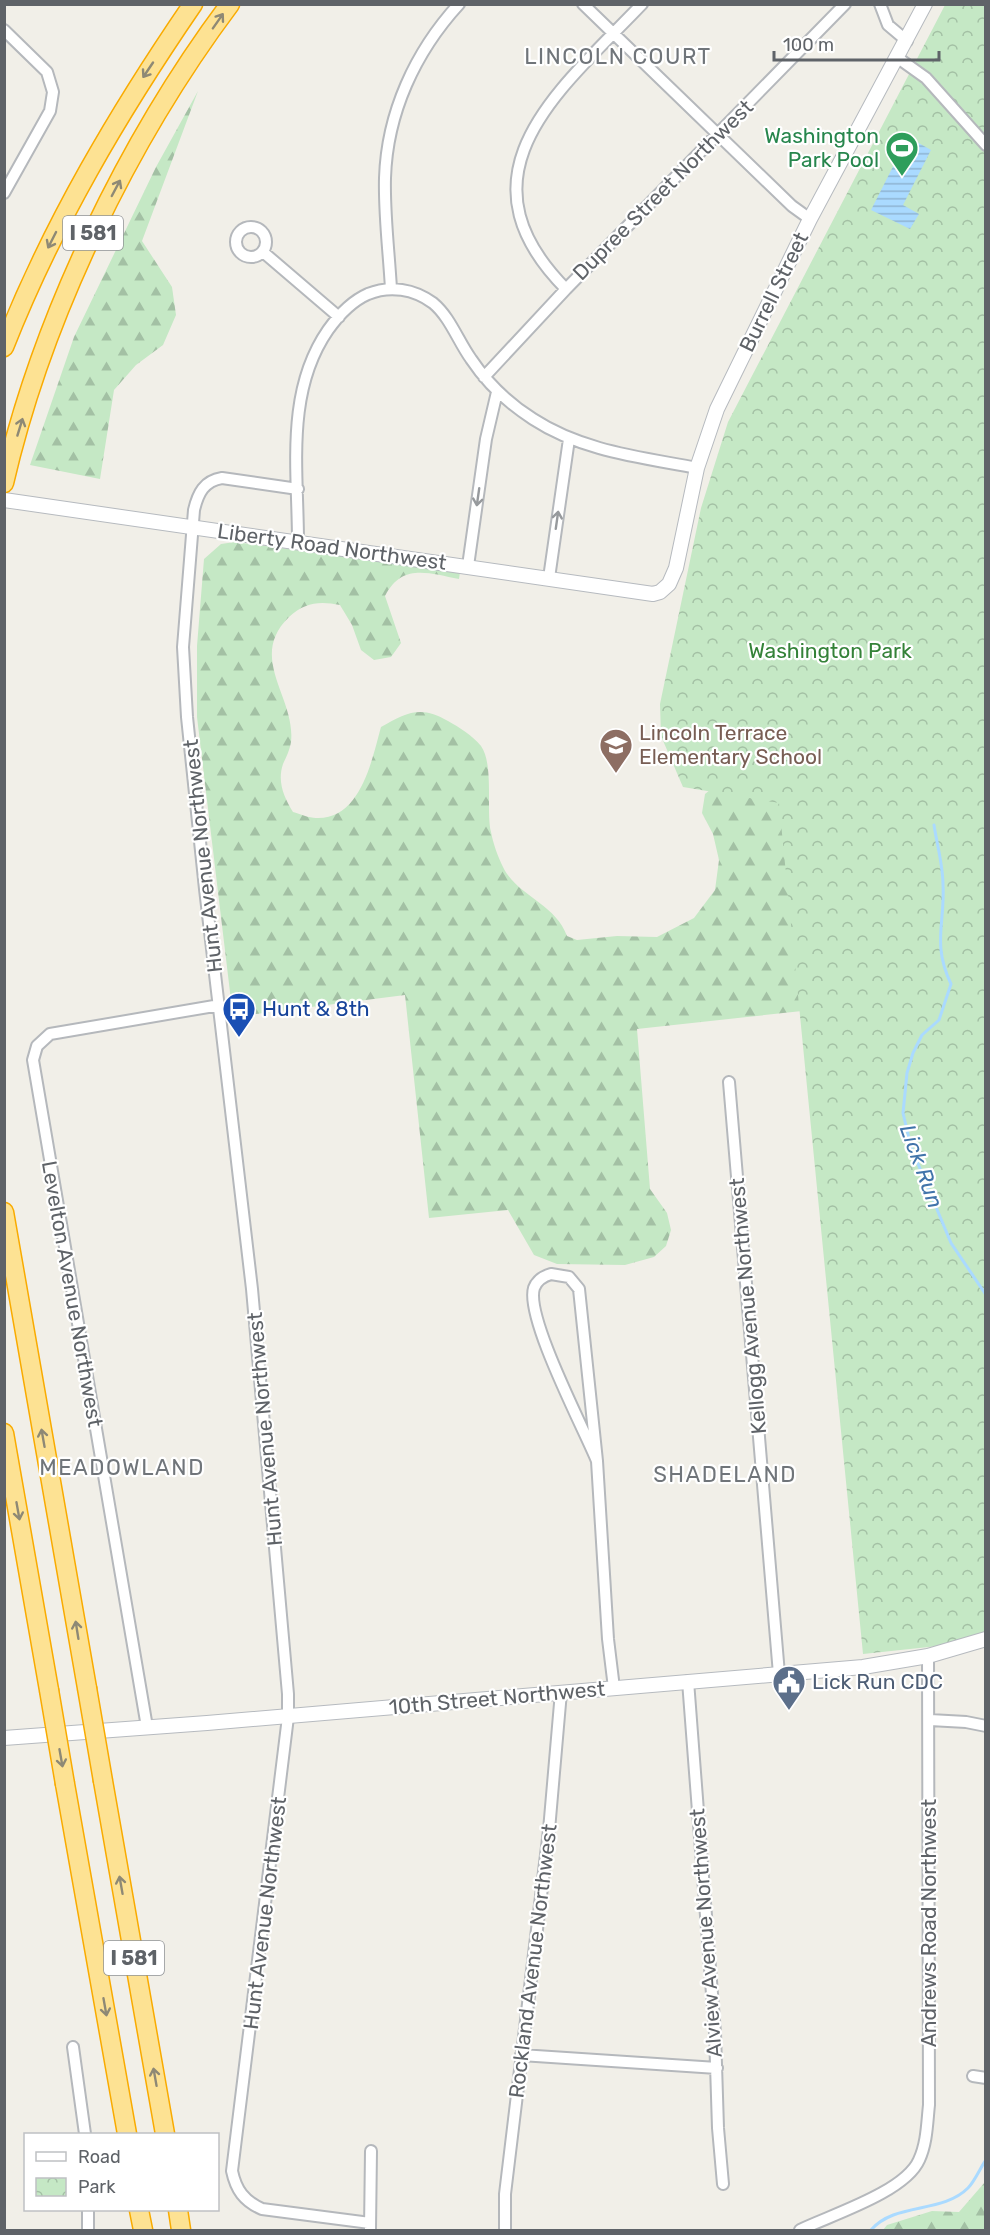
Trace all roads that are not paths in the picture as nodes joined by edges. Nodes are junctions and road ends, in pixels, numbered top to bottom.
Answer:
1 (193, 4) edge
2 (230, 4) edge
3 (459, 4) edge
4 (583, 4) edge
5 (642, 4) edge
6 (845, 4) edge
7 (880, 4) edge
8 (925, 4) edge
9 (4, 30) edge
10 (614, 34) junction
11 (907, 41) junction
12 (898, 58) junction
13 (717, 135) junction
14 (986, 145) edge
15 (4, 193) edge
16 (810, 219) junction
17 (263, 252) dead end
18 (391, 289) junction
19 (566, 289) junction
20 (339, 317) junction
21 (4, 347) edge
22 (484, 377) junction
23 (498, 392) junction
24 (569, 439) junction
25 (697, 468) junction
26 (4, 483) edge
27 (298, 489) junction
28 (4, 500) edge
29 (194, 527) junction
30 (298, 542) junction
31 (468, 566) junction
32 (549, 578) junction
33 (660, 592) joint
34 (220, 1005) junction
35 (729, 1082) dead end
36 (4, 1212) edge
37 (4, 1433) edge
38 (597, 1461) junction
39 (986, 1639) edge
40 (928, 1656) junction
41 (779, 1674) junction
42 (688, 1681) junction
43 (614, 1688) junction
44 (561, 1692) junction
45 (288, 1717) junction
46 (930, 1720) junction
47 (986, 1726) edge
48 (147, 1727) junction
49 (4, 1738) edge
50 (73, 2047) dead end
51 (521, 2055) junction
52 (717, 2068) junction
53 (973, 2076) dead end
54 (986, 2078) edge
55 (85, 2133) edge
56 (127, 2133) edge
57 (165, 2133) edge
58 (371, 2151) dead end
59 (723, 2184) dead end
60 (88, 2211) edge
61 (139, 2211) edge
62 (178, 2211) edge
63 (370, 2227) edge
64 (88, 2230) edge
65 (143, 2230) edge
66 (182, 2230) edge
67 (505, 2230) edge
68 (800, 2230) edge

1 -> 21 highway, I 581
26 -> 2 highway, I 581
3 - 18 street
4 - 10 street
5 - 10 street
6 - 13 street, Dupree Street Northwest
7 - 11 street
8 - 11 street, Burrell Street
9 - 15 street
10 - 13 street
10 - 19 street
11 - 12 street, Burrell Street
12 - 14 street
12 - 16 street, Burrell Street
13 - 16 street
13 - 19 street, Dupree Street Northwest
16 - 25 street, Burrell Street
17 - 20 street
18 - 20 street
18 - 22 street
19 - 22 street, Dupree Street Northwest
20 - 27 street
22 - 23 street
23 - 24 street
23 -> 31 street
24 - 25 street
32 -> 24 street
25 - 33 street, Burrell Street
27 - 29 street, Hunt Avenue Northwest
27 - 30 street
28 - 29 street, Liberty Road Northwest
29 - 30 street, Liberty Road Northwest
29 - 34 street, Hunt Avenue Northwest
30 - 31 street, Liberty Road Northwest
31 - 32 street, Liberty Road Northwest
32 - 33 street, Liberty Road Northwest
34 - 45 street, Hunt Avenue Northwest
34 - 48 street, Levelton Avenue Northwest
35 - 41 street, Kellogg Avenue Northwest
57 -> 36 highway, I 581, bridge
37 -> 56 highway, I 581, bridge
38 - 38 street
38 - 43 street
39 - 40 street, 10th Street Northwest
40 - 41 street, 10th Street Northwest
40 - 46 street, Andrews Road Northwest
41 - 42 street, 10th Street Northwest
42 - 43 street, 10th Street Northwest
42 - 52 street, Alview Avenue Northwest
43 - 44 street, 10th Street Northwest
44 - 45 street, 10th Street Northwest
44 - 51 street, Rockland Avenue Northwest
45 - 48 street, 10th Street Northwest
45 - 63 street, Hunt Avenue Northwest
46 - 47 street
46 - 68 street, Andrews Road Northwest
48 - 49 street, 10th Street Northwest
50 - 55 street
51 - 52 street
51 - 67 street, Rockland Avenue Northwest
52 - 59 street, Alview Avenue Northwest
53 - 54 street
58 - 63 street
60 - 64 street
61 - 65 highway
62 - 66 highway

